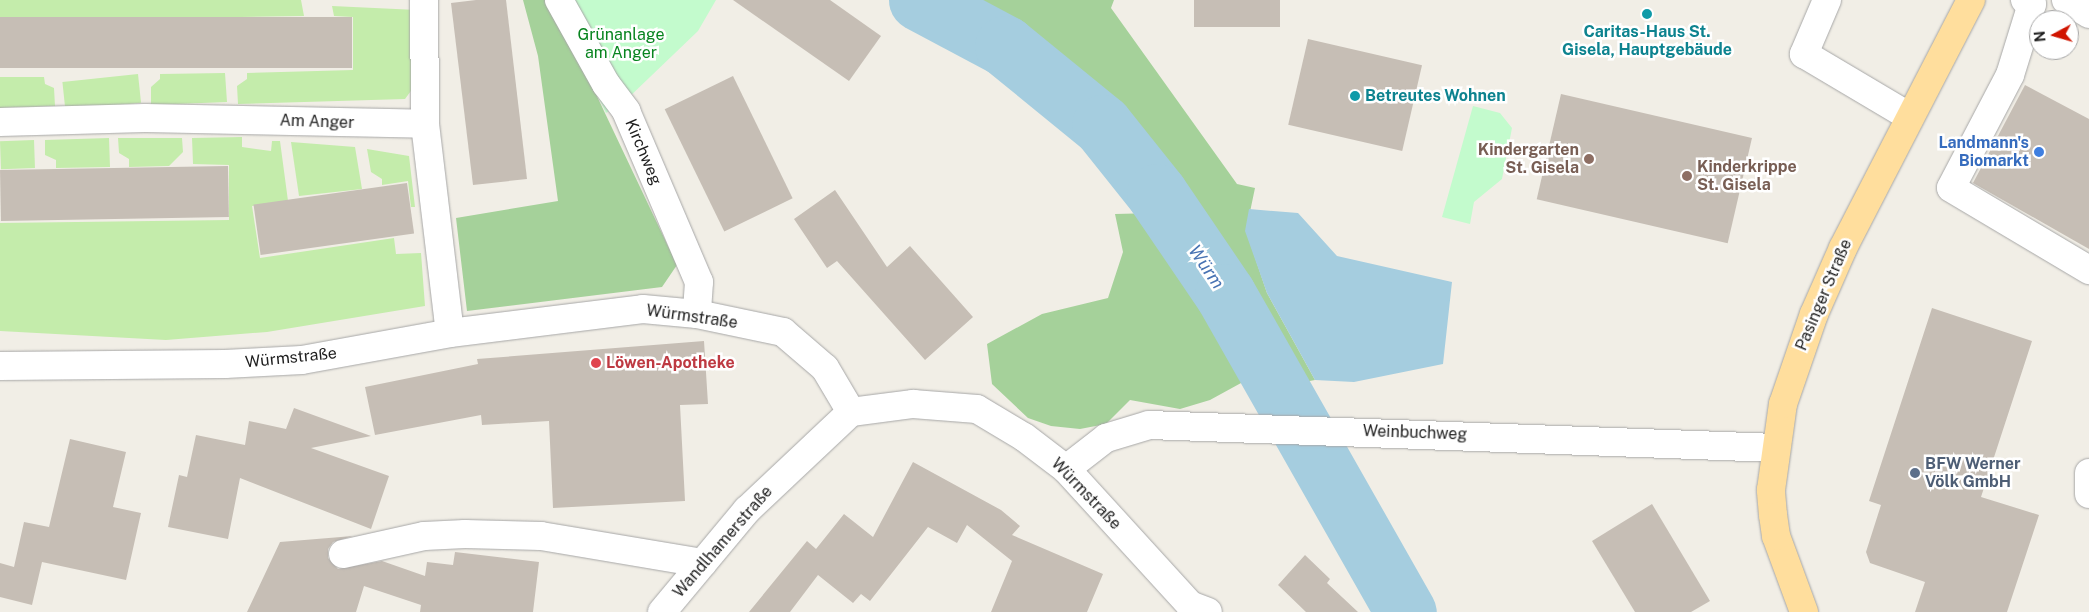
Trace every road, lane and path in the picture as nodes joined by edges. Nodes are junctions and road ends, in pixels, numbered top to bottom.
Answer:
1 (424, 0) edge
2 (559, 0) edge
3 (1826, 0) edge
4 (1971, 0) edge
5 (2066, 0) edge
6 (2033, 1) edge
7 (2089, 14) edge
8 (1910, 117) junction
9 (0, 122) edge
10 (425, 124) junction
11 (2089, 270) edge
12 (697, 314) junction
13 (450, 333) junction
14 (0, 366) edge
15 (850, 412) junction
16 (1776, 448) junction
17 (1066, 469) junction
18 (2089, 473) edge
19 (2089, 494) edge
20 (343, 554) dead end
21 (703, 563) junction
22 (1194, 610) edge
23 (662, 612) edge
24 (1804, 612) edge

1 - 10 street
2 - 12 street, Kirchweg
3 - 8 street
4 - 8 main road, Pasinger Straße
5 - 7 street
6 - 11 street
8 - 16 main road, Pasinger Straße
9 - 10 street, Am Anger
10 - 13 street
12 - 13 street, Würmstraße
12 - 15 street, Würmstraße
13 - 14 street, Würmstraße
15 - 17 street, Würmstraße
15 - 21 street, Wandlhamerstraße
16 - 17 street, Weinbuchweg
16 - 24 main road, Pasinger Straße
17 - 22 street, Würmstraße
18 - 19 street
20 - 21 street
21 - 23 street, Wandlhamerstraße

